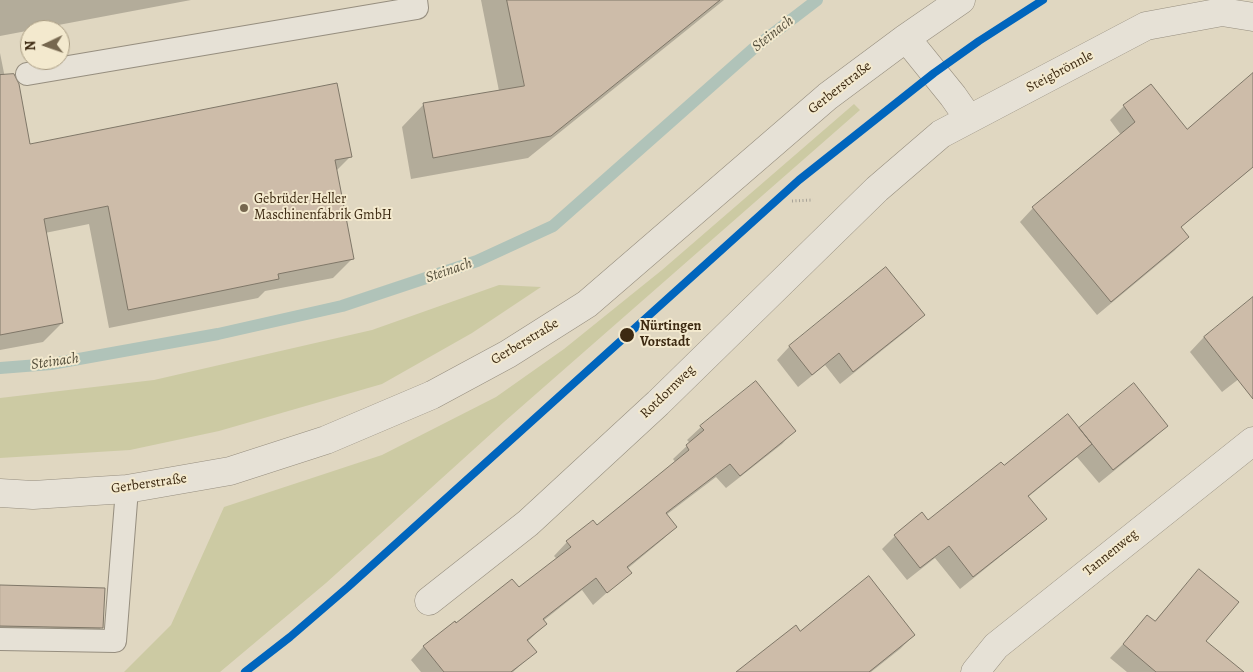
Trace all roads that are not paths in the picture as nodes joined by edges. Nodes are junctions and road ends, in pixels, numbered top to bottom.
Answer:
1 (416, 0) edge
2 (961, 0) edge
3 (1253, 17) edge
4 (906, 38) junction
5 (26, 74) dead end
6 (969, 119) junction
7 (1253, 441) edge
8 (127, 489) junction
9 (0, 493) edge
10 (429, 601) dead end
11 (0, 639) edge
12 (975, 672) edge

1 - 5 lane
2 - 4 street, Gerberstraße
3 - 6 street, Steigbrönnle
4 - 6 street
4 - 8 street, Gerberstraße
6 - 10 street, Rotdornweg
7 - 12 street, Tannenweg
8 - 9 street, Gerberstraße
8 - 11 lane

